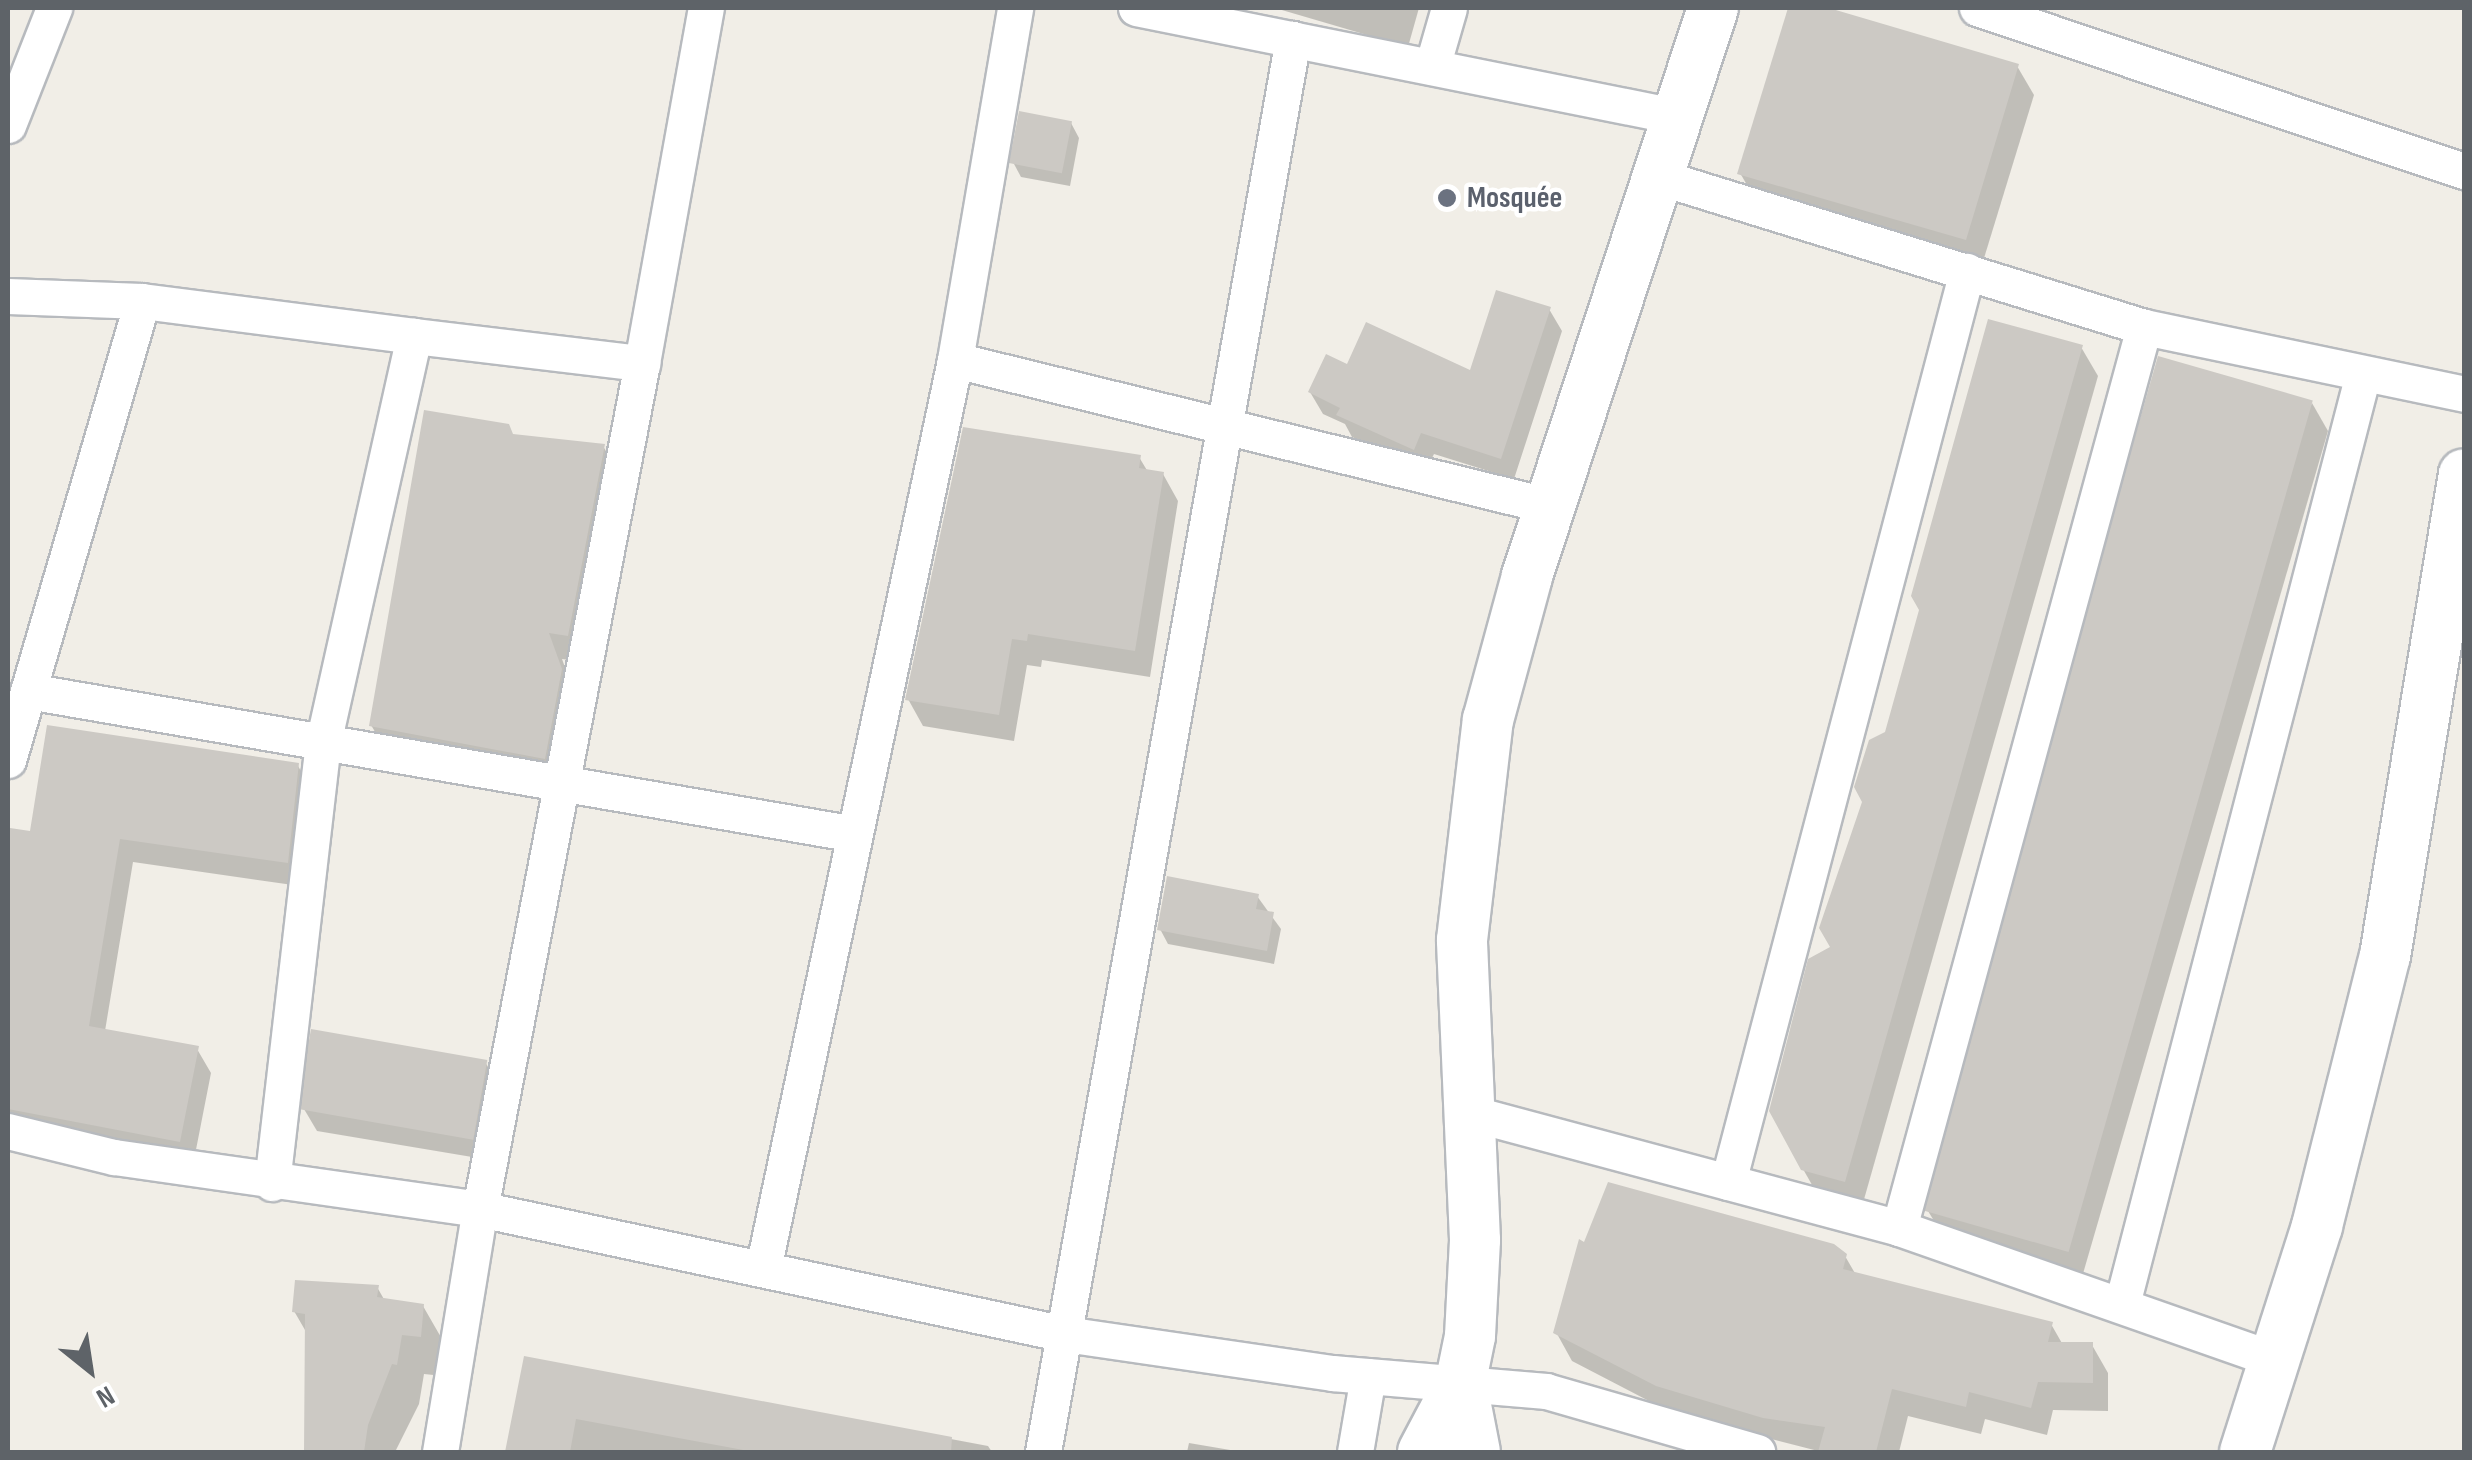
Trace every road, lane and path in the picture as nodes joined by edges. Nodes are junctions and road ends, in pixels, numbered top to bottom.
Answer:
1 (54, 8) edge
2 (706, 8) edge
3 (1014, 8) edge
4 (1136, 8) edge
5 (1449, 8) edge
6 (1712, 8) edge
7 (1977, 8) edge
8 (1294, 39) junction
9 (1432, 68) junction
10 (1675, 116) junction
11 (8, 125) edge
12 (2464, 170) edge
13 (1656, 176) junction
14 (1967, 271) junction
15 (8, 296) edge
16 (142, 301) junction
17 (2144, 327) junction
18 (414, 336) junction
19 (955, 360) junction
20 (642, 363) junction
21 (2363, 374) junction
22 (2464, 394) edge
23 (1225, 426) junction
24 (2464, 474) edge
25 (1550, 506) junction
26 (28, 691) junction
27 (323, 742) junction
28 (8, 760) edge
29 (563, 785) junction
30 (855, 834) junction
31 (1470, 1113) junction
32 (8, 1131) edge
33 (1728, 1182) junction
34 (272, 1183) junction
35 (480, 1208) junction
36 (1899, 1228) junction
37 (763, 1269) junction
38 (2122, 1304) junction
39 (1064, 1334) junction
40 (2276, 1360) junction
41 (1368, 1376) junction
42 (1461, 1380) junction
43 (440, 1452) edge
44 (1043, 1452) edge
45 (1355, 1452) edge
46 (1423, 1452) edge
47 (1475, 1452) edge
48 (1756, 1452) edge
49 (2245, 1452) edge

1 - 11 street
2 - 20 street
3 - 19 street
4 - 8 street
5 - 9 street
6 - 10 street
7 - 12 street
8 - 9 street
8 - 23 street
9 - 10 street
10 - 13 street
13 - 14 street
13 - 25 street
14 - 17 street
14 - 33 street
15 - 16 street
16 - 18 street
16 - 26 street
17 - 21 street
17 - 36 street
18 - 20 street
18 - 27 street
19 - 23 street
19 - 30 street
20 - 29 street
21 - 22 street
21 - 38 street
23 - 25 street
23 - 39 street
24 - 40 street
25 - 31 street
26 - 27 street
26 - 28 street
27 - 29 street
27 - 34 street
29 - 30 street
29 - 35 street
30 - 37 street
31 - 33 street
31 - 42 street
32 - 34 street
33 - 36 street
34 - 35 street
35 - 37 street
35 - 43 street
36 - 38 street
37 - 39 street
38 - 40 street
39 - 41 street
39 - 44 street
40 - 49 street
41 - 42 street
41 - 45 street
42 - 46 street
42 - 47 street
42 - 48 street

